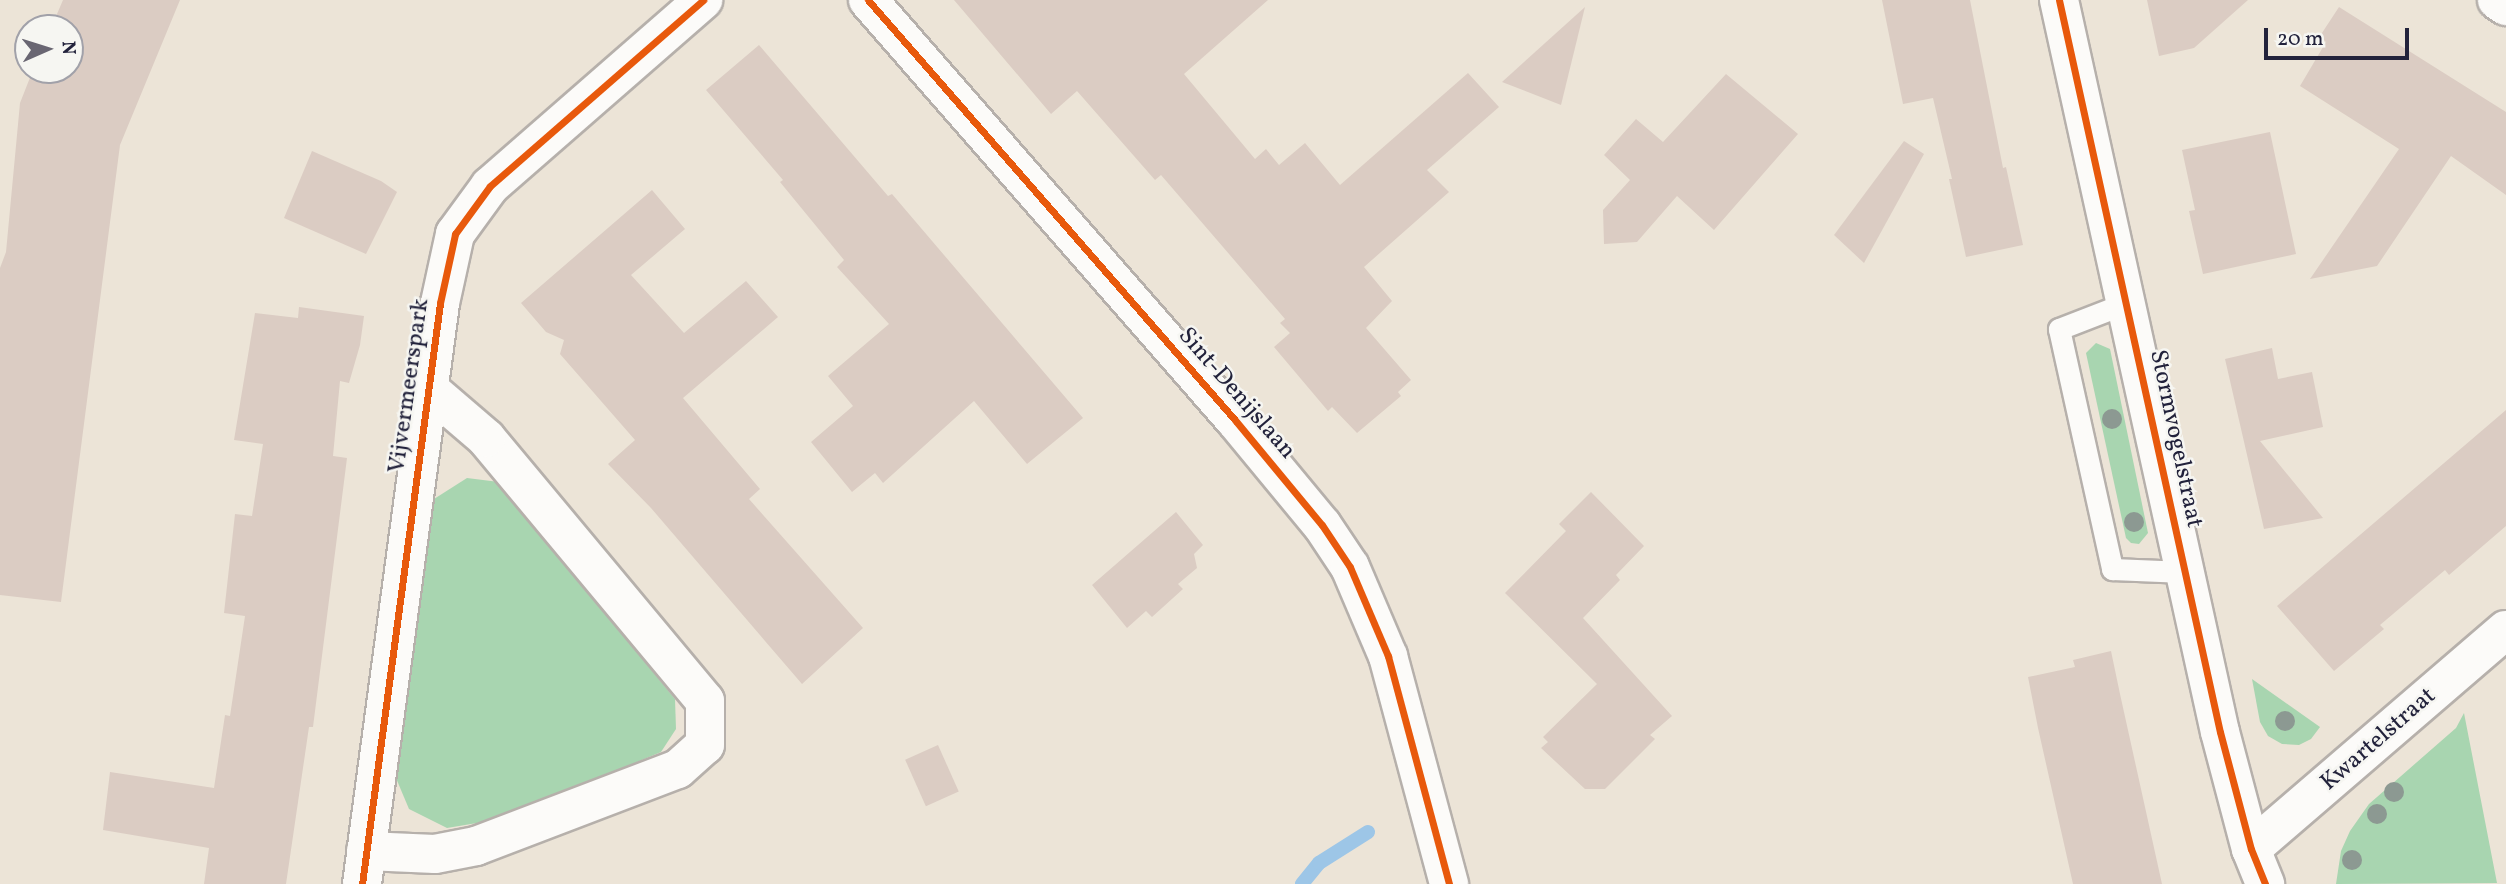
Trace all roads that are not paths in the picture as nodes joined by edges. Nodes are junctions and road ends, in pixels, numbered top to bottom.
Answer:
1 (703, 0) edge
2 (869, 0) edge
3 (2059, 0) edge
4 (2497, 0) edge
5 (2506, 6) edge
6 (2126, 303) junction
7 (430, 390) junction
8 (2185, 572) junction
9 (2506, 630) edge
10 (2251, 849) junction
11 (364, 867) edge
12 (1449, 884) edge
13 (2265, 884) edge

1 - 7 street, Vijvermeerspark
2 - 12 street, Sint-Denijslaan
3 - 6 street, Stormvogelstraat
4 - 5 street
6 - 8 street, Stormvogelstraat
6 - 8 lane
7 - 11 street, Vijvermeerspark
7 - 11 street, Vijvermeerspark
8 - 10 street, Stormvogelstraat
9 - 10 street, Kwartelstraat
10 - 13 street, Stormvogelstraat

